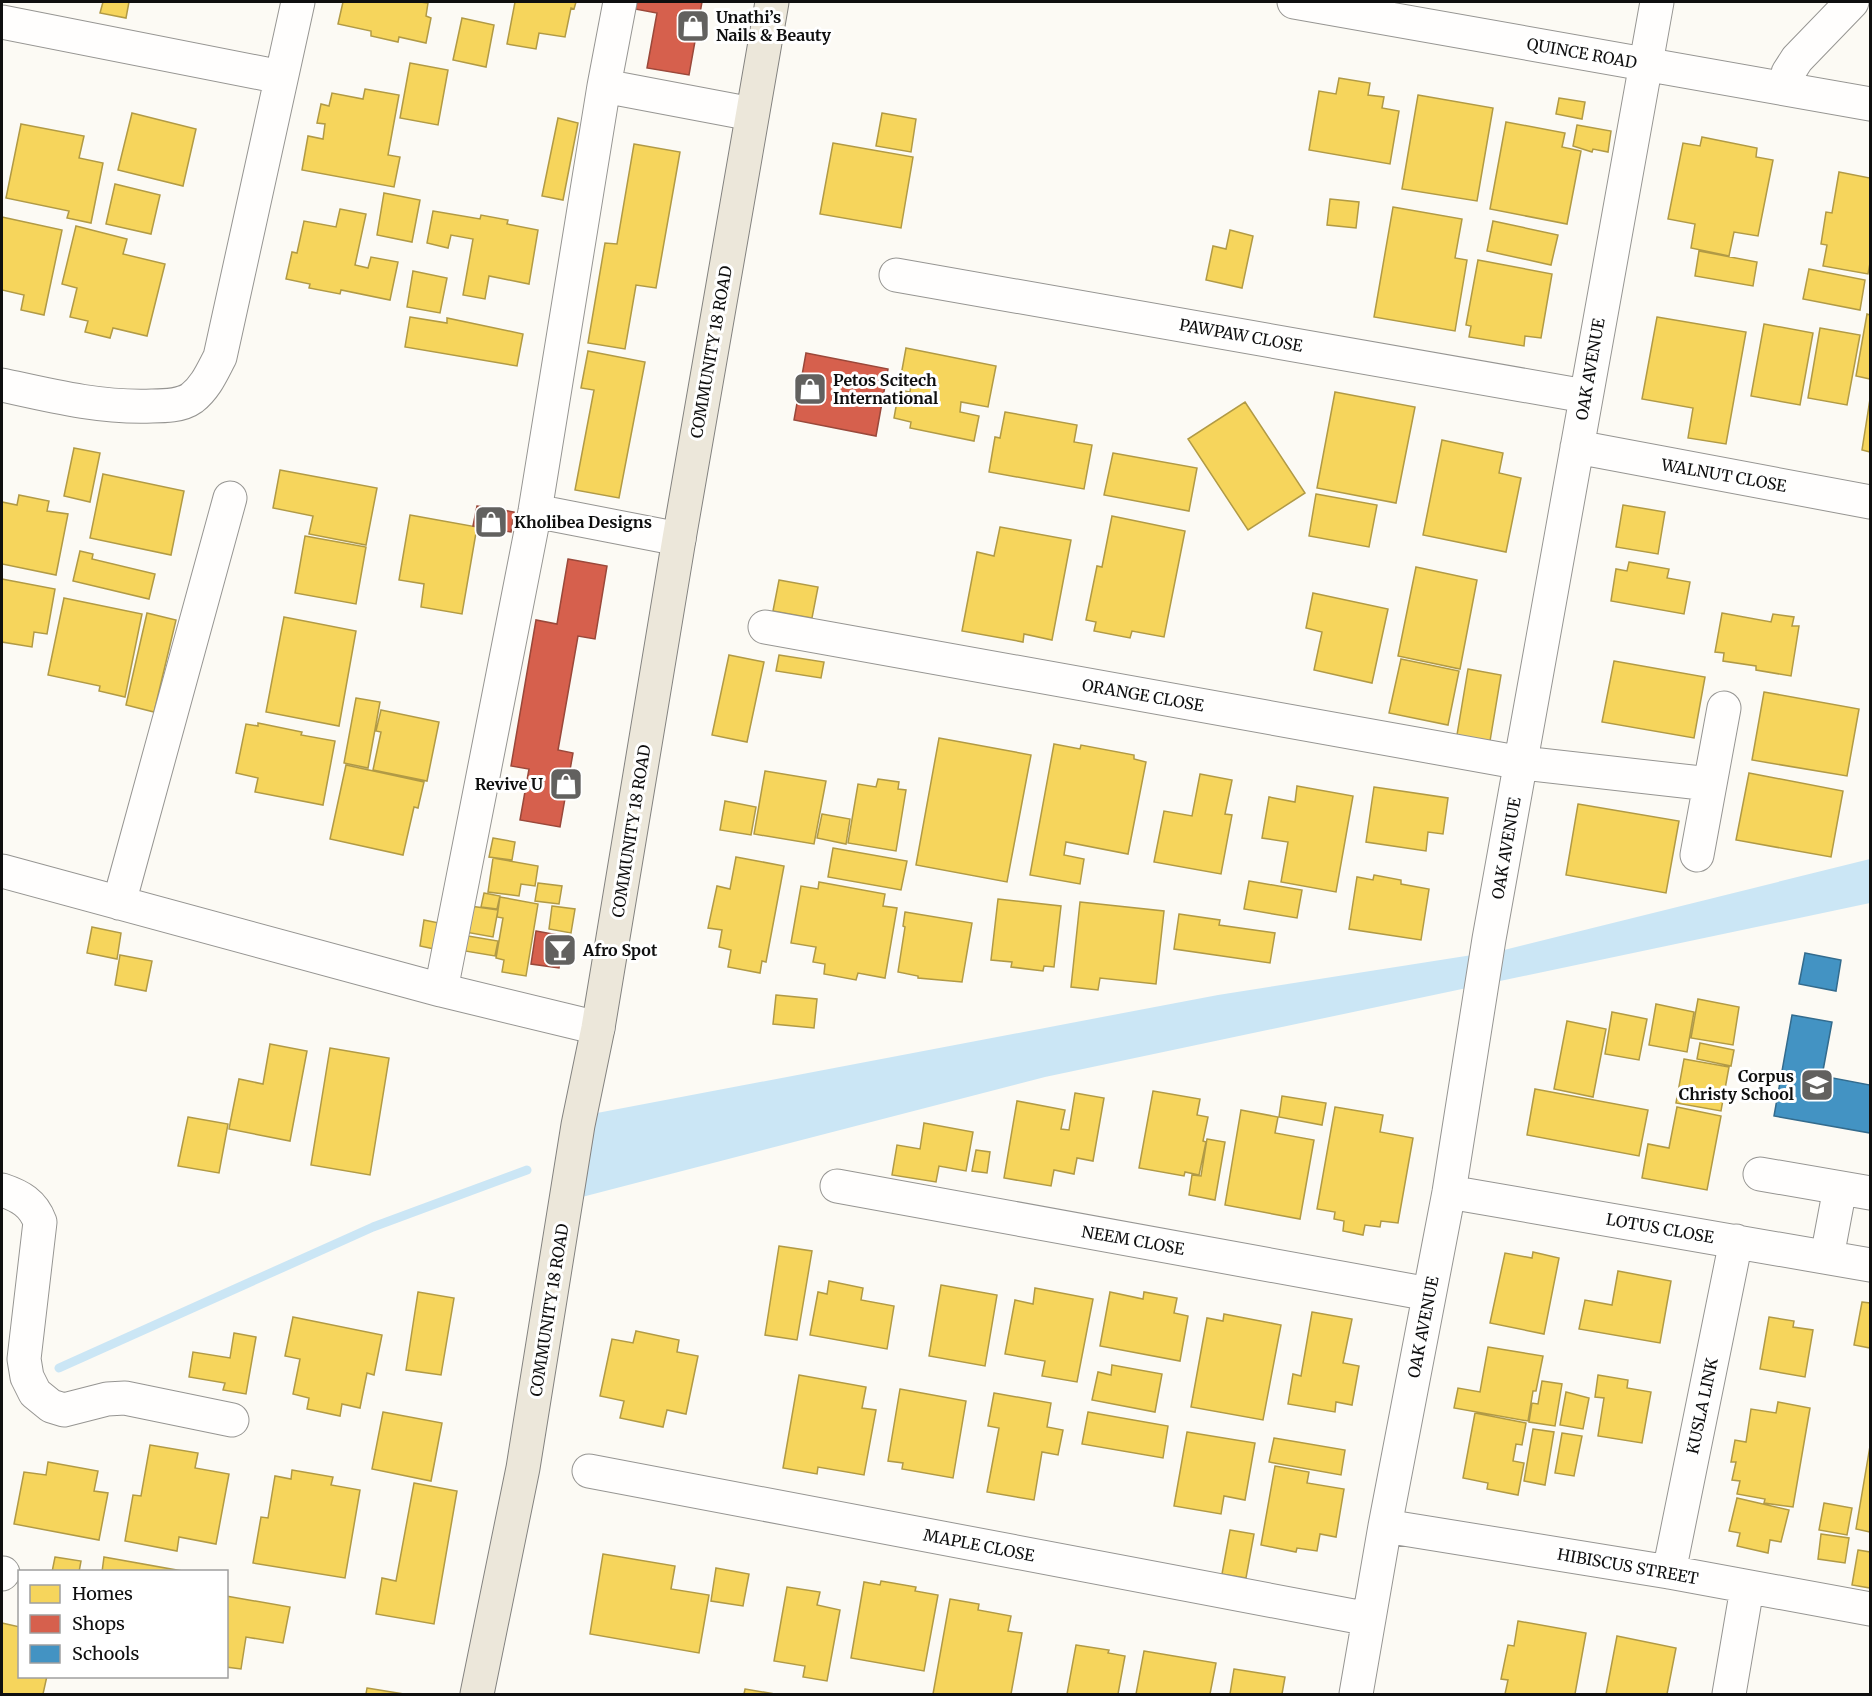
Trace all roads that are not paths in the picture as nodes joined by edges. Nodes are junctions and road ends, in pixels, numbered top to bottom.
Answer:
1 (298, 2) edge
2 (620, 2) edge
3 (772, 2) edge
4 (1294, 2) edge
5 (1657, 2) edge
6 (1852, 2) edge
7 (2, 22) edge
8 (1645, 64) junction
9 (281, 77) junction
10 (604, 86) junction
11 (1786, 89) junction
12 (1870, 104) edge
13 (752, 114) junction
14 (896, 275) dead end
15 (2, 385) edge
16 (1585, 396) junction
17 (1577, 447) junction
18 (230, 498) dead end
19 (1870, 502) edge
20 (536, 511) junction
21 (679, 539) junction
22 (765, 627) dead end
23 (1724, 708) dead end
24 (1522, 763) junction
25 (1710, 784) junction
26 (1697, 855) dead end
27 (2, 871) edge
28 (119, 903) junction
29 (441, 990) junction
30 (598, 1028) junction
31 (1760, 1174) dead end
32 (837, 1186) dead end
33 (2, 1190) edge
34 (1855, 1191) edge
35 (1449, 1192) junction
36 (1736, 1241) junction
37 (1827, 1257) junction
38 (1870, 1265) edge
39 (1430, 1294) junction
40 (232, 1420) dead end
41 (589, 1471) dead end
42 (1384, 1526) junction
43 (1669, 1572) junction
44 (1748, 1588) junction
45 (1870, 1609) edge
46 (1369, 1619) junction
47 (477, 1695) edge
48 (1356, 1695) edge
49 (1729, 1695) edge

1 - 9 street
2 - 10 street
3 - 13 main road, COMMUNITY 18 ROAD
4 - 8 street, QUINCE ROAD
5 - 8 street, OAK AVENUE
6 - 11 street
7 - 9 street
8 - 11 street, QUINCE ROAD
8 - 16 street, OAK AVENUE
9 - 15 street
10 - 13 street
10 - 20 street
11 - 12 street, QUINCE ROAD
13 - 21 main road, COMMUNITY 18 ROAD
14 - 16 street, PAWPAW CLOSE
16 - 17 street, OAK AVENUE
17 - 19 street, WALNUT CLOSE
17 - 24 street, OAK AVENUE
18 - 28 street
20 - 21 street
20 - 29 street
21 - 30 main road, COMMUNITY 18 ROAD
22 - 24 street, ORANGE CLOSE
23 - 25 street
24 - 25 street, ORANGE CLOSE
24 - 35 street, OAK AVENUE
25 - 26 street
27 - 28 street
28 - 29 street
29 - 30 street
30 - 47 main road, COMMUNITY 18 ROAD
31 - 34 street
32 - 39 street, NEEM CLOSE
33 - 40 street
34 - 37 street
35 - 36 street, LOTUS CLOSE
35 - 39 street, OAK AVENUE
36 - 37 street, LOTUS CLOSE
36 - 43 street, KUSLA LINK
37 - 38 street, LOTUS CLOSE
39 - 42 street, OAK AVENUE
41 - 46 street, MAPLE CLOSE
42 - 43 street, HIBISCUS STREET
42 - 46 street, OAK AVENUE
43 - 44 street, HIBISCUS STREET
44 - 45 street, HIBISCUS STREET
44 - 49 street
46 - 48 street, OAK AVENUE

